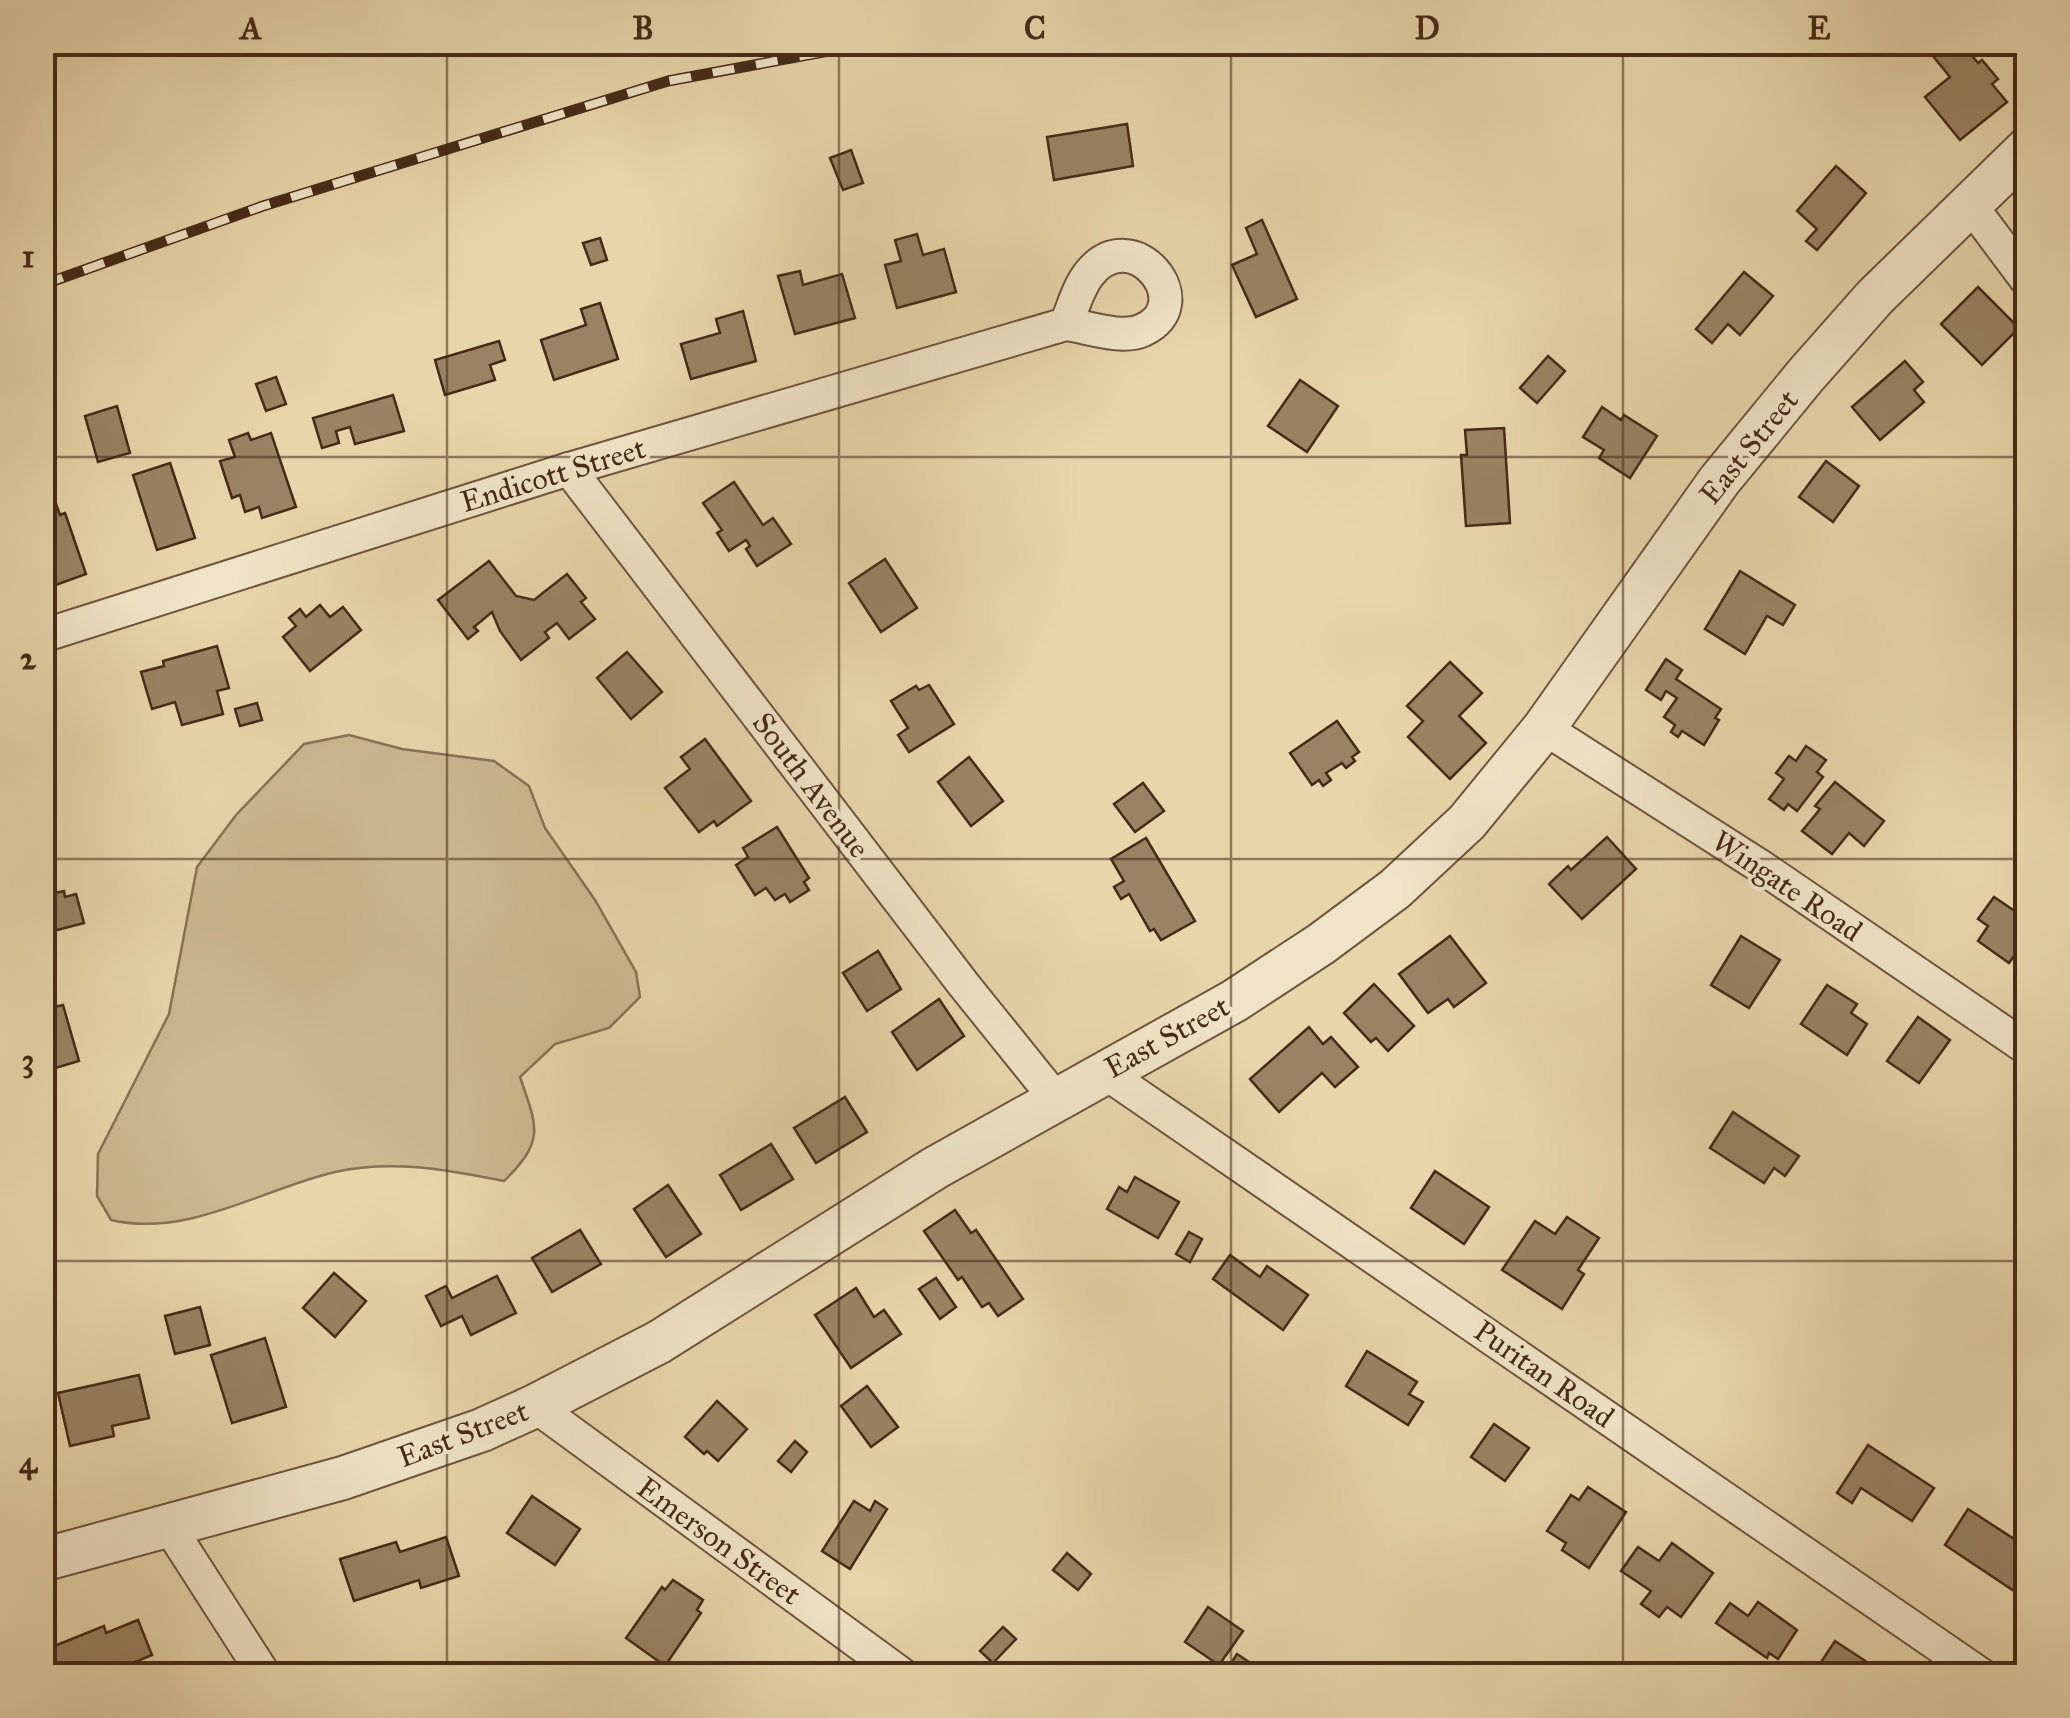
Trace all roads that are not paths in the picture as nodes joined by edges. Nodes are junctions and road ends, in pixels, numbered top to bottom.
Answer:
1 (2028, 148) edge
2 (1968, 203) junction
3 (2028, 282) edge
4 (1066, 324) dead end
5 (569, 469) junction
6 (42, 636) edge
7 (1544, 728) junction
8 (2028, 1049) edge
9 (1104, 1072) junction
10 (1055, 1098) junction
11 (535, 1406) junction
12 (170, 1528) junction
13 (42, 1560) edge
14 (264, 1676) edge
15 (904, 1676) edge
16 (1983, 1676) edge

1 - 2 street, East Street
2 - 3 street
2 - 7 street, East Street
4 - 5 street, Endicott Street
5 - 6 street, Endicott Street
5 - 10 street, South Avenue
7 - 8 street, Wingate Road
7 - 9 street, East Street
9 - 10 street, East Street
9 - 16 street, Puritan Road
10 - 11 street, East Street
11 - 12 street, East Street
11 - 15 street, Emerson Street
12 - 13 street, East Street
12 - 14 street

